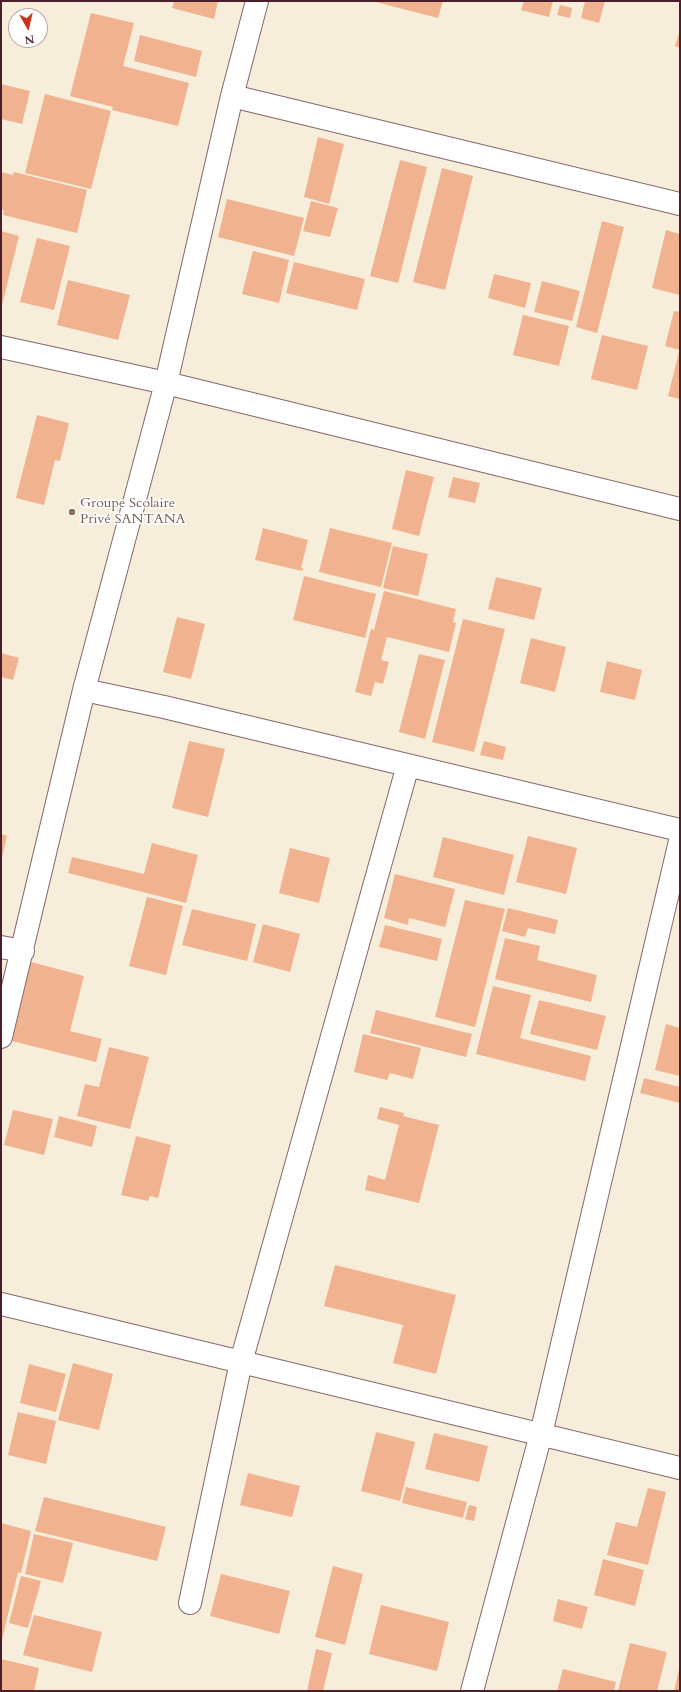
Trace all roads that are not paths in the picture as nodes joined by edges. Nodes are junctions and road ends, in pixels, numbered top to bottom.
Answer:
1 (257, 1) edge
2 (232, 96) junction
3 (680, 204) edge
4 (1, 347) edge
5 (166, 383) junction
6 (680, 509) edge
7 (84, 690) junction
8 (408, 765) junction
9 (680, 830) edge
10 (680, 841) edge
11 (1, 947) edge
12 (23, 951) junction
13 (1, 1038) edge
14 (1, 1304) edge
15 (241, 1362) junction
16 (542, 1434) junction
17 (680, 1468) edge
18 (190, 1603) dead end
19 (472, 1691) edge

1 - 2 street
2 - 3 street
2 - 5 street
4 - 5 street
5 - 6 street
5 - 7 street
7 - 8 street
7 - 12 street
8 - 9 street
8 - 15 street
10 - 16 street
11 - 12 street
12 - 13 street
14 - 15 street
15 - 16 street
15 - 18 street
16 - 17 street
16 - 19 street

